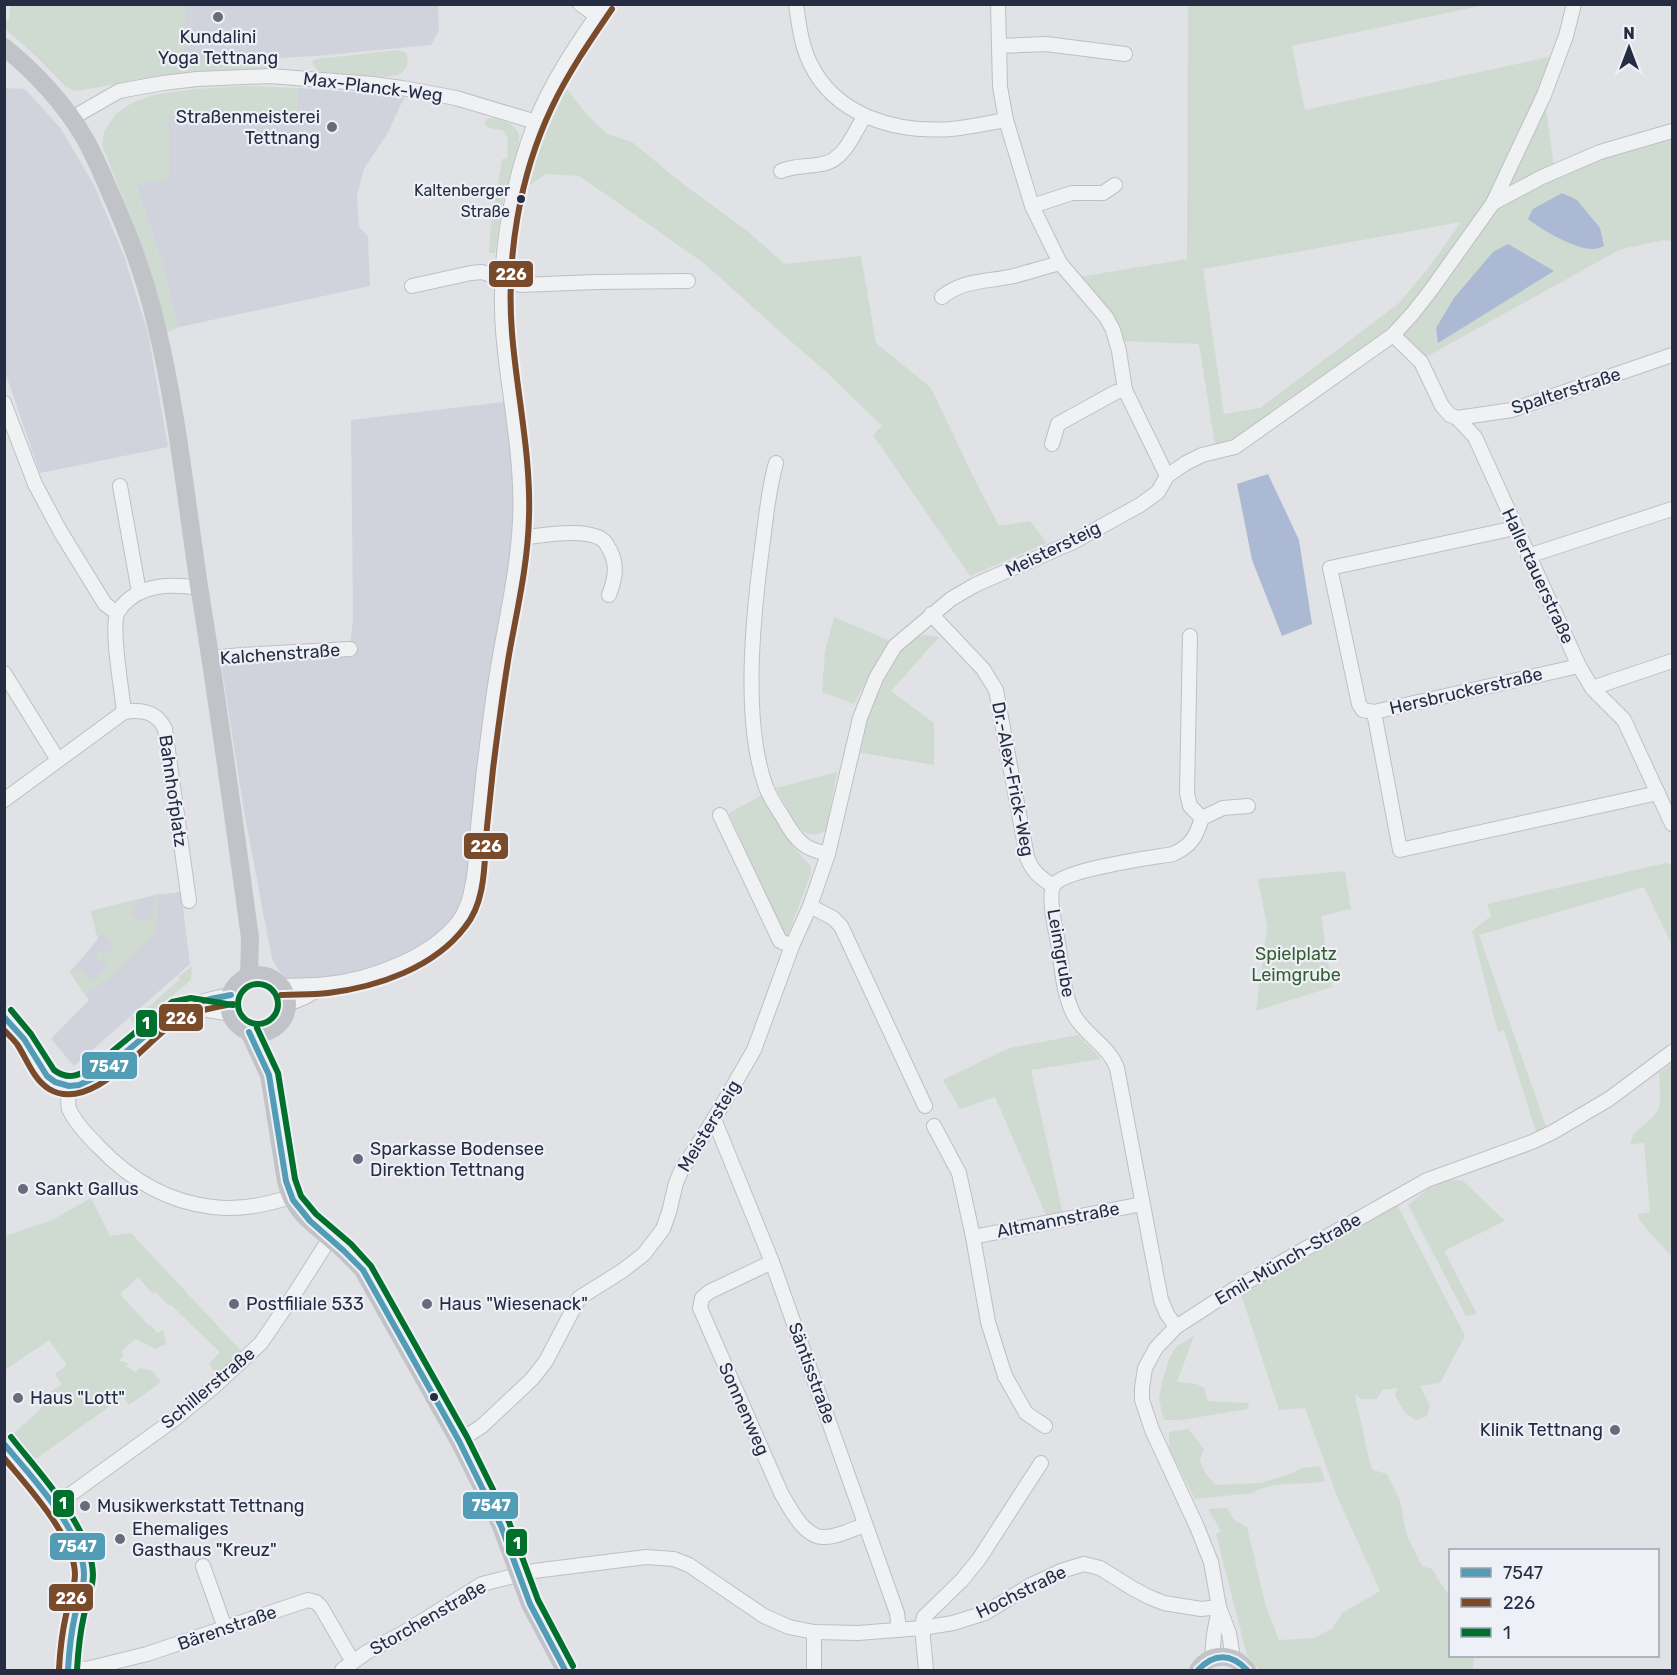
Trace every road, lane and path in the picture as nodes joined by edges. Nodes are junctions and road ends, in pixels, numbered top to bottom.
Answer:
1 (580, 4) edge
2 (796, 4) edge
3 (998, 4) edge
4 (1574, 4) edge
5 (601, 10) edge
6 (999, 46) junction
7 (4, 47) edge
8 (1125, 54) dead end
9 (864, 117) junction
10 (72, 118) junction
11 (1006, 120) junction
12 (536, 122) junction
13 (1672, 131) edge
14 (781, 171) dead end
15 (1115, 185) dead end
16 (1493, 203) junction
17 (1032, 206) junction
18 (1060, 263) junction
19 (503, 279) junction
20 (688, 281) dead end
21 (412, 286) dead end
22 (942, 297) dead end
23 (1393, 335) junction
24 (1672, 355) edge
25 (1125, 390) junction
26 (4, 403) edge
27 (1457, 418) junction
28 (1052, 444) dead end
29 (776, 463) dead end
30 (1167, 476) junction
31 (120, 486) dead end
32 (1672, 510) edge
33 (1515, 528) junction
34 (519, 538) junction
35 (1528, 556) junction
36 (200, 588) junction
37 (139, 592) junction
38 (609, 595) dead end
39 (117, 613) junction
40 (931, 614) junction
41 (1190, 636) dead end
42 (350, 649) dead end
43 (211, 658) junction
44 (1672, 661) edge
45 (1579, 666) junction
46 (4, 673) edge
47 (1592, 688) junction
48 (124, 712) junction
49 (1374, 712) junction
50 (58, 760) junction
51 (1658, 793) junction
52 (4, 800) edge
53 (1248, 806) dead end
54 (720, 815) dead end
55 (1202, 818) junction
56 (1671, 819) edge
57 (828, 854) junction
58 (1053, 886) junction
59 (189, 901) dead end
60 (810, 906) junction
61 (792, 946) junction
62 (266, 980) junction
63 (326, 985) junction
64 (231, 995) junction
65 (288, 1004) junction
66 (190, 1007) junction
67 (231, 1014) junction
68 (4, 1016) edge
69 (275, 1028) junction
70 (249, 1032) junction
71 (1672, 1052) edge
72 (269, 1075) junction
73 (69, 1086) junction
74 (925, 1106) dead end
75 (714, 1119) junction
76 (934, 1126) dead end
77 (290, 1197) junction
78 (1142, 1204) junction
79 (973, 1237) junction
80 (330, 1238) junction
81 (772, 1262) junction
82 (1176, 1327) junction
83 (1045, 1426) dead end
84 (459, 1440) junction
85 (4, 1443) edge
86 (1041, 1463) dead end
87 (53, 1507) junction
88 (865, 1525) junction
89 (203, 1566) dead end
90 (518, 1574) junction
91 (1220, 1607) junction
92 (225, 1628) junction
93 (922, 1628) junction
94 (899, 1630) junction
95 (814, 1632) junction
96 (1212, 1658) junction
97 (1233, 1658) junction
98 (353, 1662) junction
99 (68, 1669) edge
100 (342, 1671) edge
101 (565, 1671) edge
102 (814, 1671) edge
103 (926, 1671) edge
104 (1198, 1671) edge
105 (1247, 1671) edge

1 - 5 street
2 - 9 street
3 - 6 street
4 - 16 street, Meistersteig
5 - 12 street
6 - 8 street
6 - 11 street
7 - 10 main road
9 - 11 street
9 - 14 street
10 - 12 street, Max-Planck-Weg
10 - 36 main road
11 - 17 street
12 - 19 street
13 - 16 street
15 - 17 street
16 - 23 street, Meistersteig
17 - 18 street
18 - 22 street
18 - 25 street
19 - 20 street
19 - 21 street
19 - 34 street
23 - 27 street, Hallertauerstraße
23 - 30 street, Meistersteig
24 - 27 street, Spalterstraße
25 - 28 street
25 - 30 street
26 - 39 street
27 - 33 street, Hallertauerstraße
29 - 57 street
30 - 40 street, Meistersteig
31 - 37 street
32 - 35 street
33 - 35 street, Hallertauerstraße
33 - 49 street, Hersbruckerstraße
34 - 38 street
34 - 63 street
35 - 45 street, Hallertauerstraße
36 - 37 street
36 - 43 main road
37 - 39 street
39 - 48 street
40 - 57 street, Meistersteig
40 - 58 street, Dr.-Alex-Frick-Weg
41 - 55 street
42 - 43 street, Kalchenstraße
43 - 62 main road
44 - 47 street
45 - 47 street, Hallertauerstraße
45 - 49 street, Hersbruckerstraße
46 - 50 street
47 - 51 street, Hallertauerstraße
48 - 50 street
48 - 59 street, Bahnhofplatz
49 - 51 street
50 - 52 street
51 - 56 street, Hallertauerstraße
53 - 55 street
54 - 61 street
55 - 58 street, Leimgrube
57 - 60 street, Meistersteig
58 - 78 street, Leimgrube
60 - 61 street, Meistersteig
60 - 74 street
61 - 75 street, Meistersteig
62 - 63 street
62 - 64 main road
62 - 65 main road
63 - 65 street
64 - 66 street
64 - 67 main road
65 - 69 main road
66 - 67 street
66 - 73 street
67 - 70 main road
68 - 73 street
69 - 70 main road
69 - 72 main road
70 - 72 main road
71 - 82 street, Emil-Münch-Straße
72 - 77 main road
73 - 77 street
75 - 81 street, Säntisstraße
75 - 84 street, Meistersteig
76 - 79 street, Altmannstraße
77 - 80 main road
78 - 79 street, Altmannstraße
78 - 82 street, Leimgrube
79 - 83 street, Altmannstraße
80 - 84 main road
80 - 87 street, Schillerstraße
81 - 88 street, Säntisstraße
81 - 88 street, Sonnenweg
82 - 91 street, Emil-Münch-Straße
84 - 90 main road
85 - 87 main road
86 - 93 street, Hochstraße
87 - 99 main road
88 - 94 street, Säntisstraße
89 - 92 street
90 - 95 street, Hochstraße
90 - 98 street, Storchenstraße
90 - 101 main road
91 - 93 street, Hochstraße
91 - 96 street, Emil-Münch-Straße
91 - 97 street, Emil-Münch-Straße
92 - 98 street, Bärenstraße
92 - 99 street, Bärenstraße
93 - 94 street, Hochstraße
93 - 103 street
94 - 95 street, Hochstraße
95 - 102 street
96 - 97 main road
96 - 104 main road
97 - 105 main road
98 - 100 street, Storchenstraße

